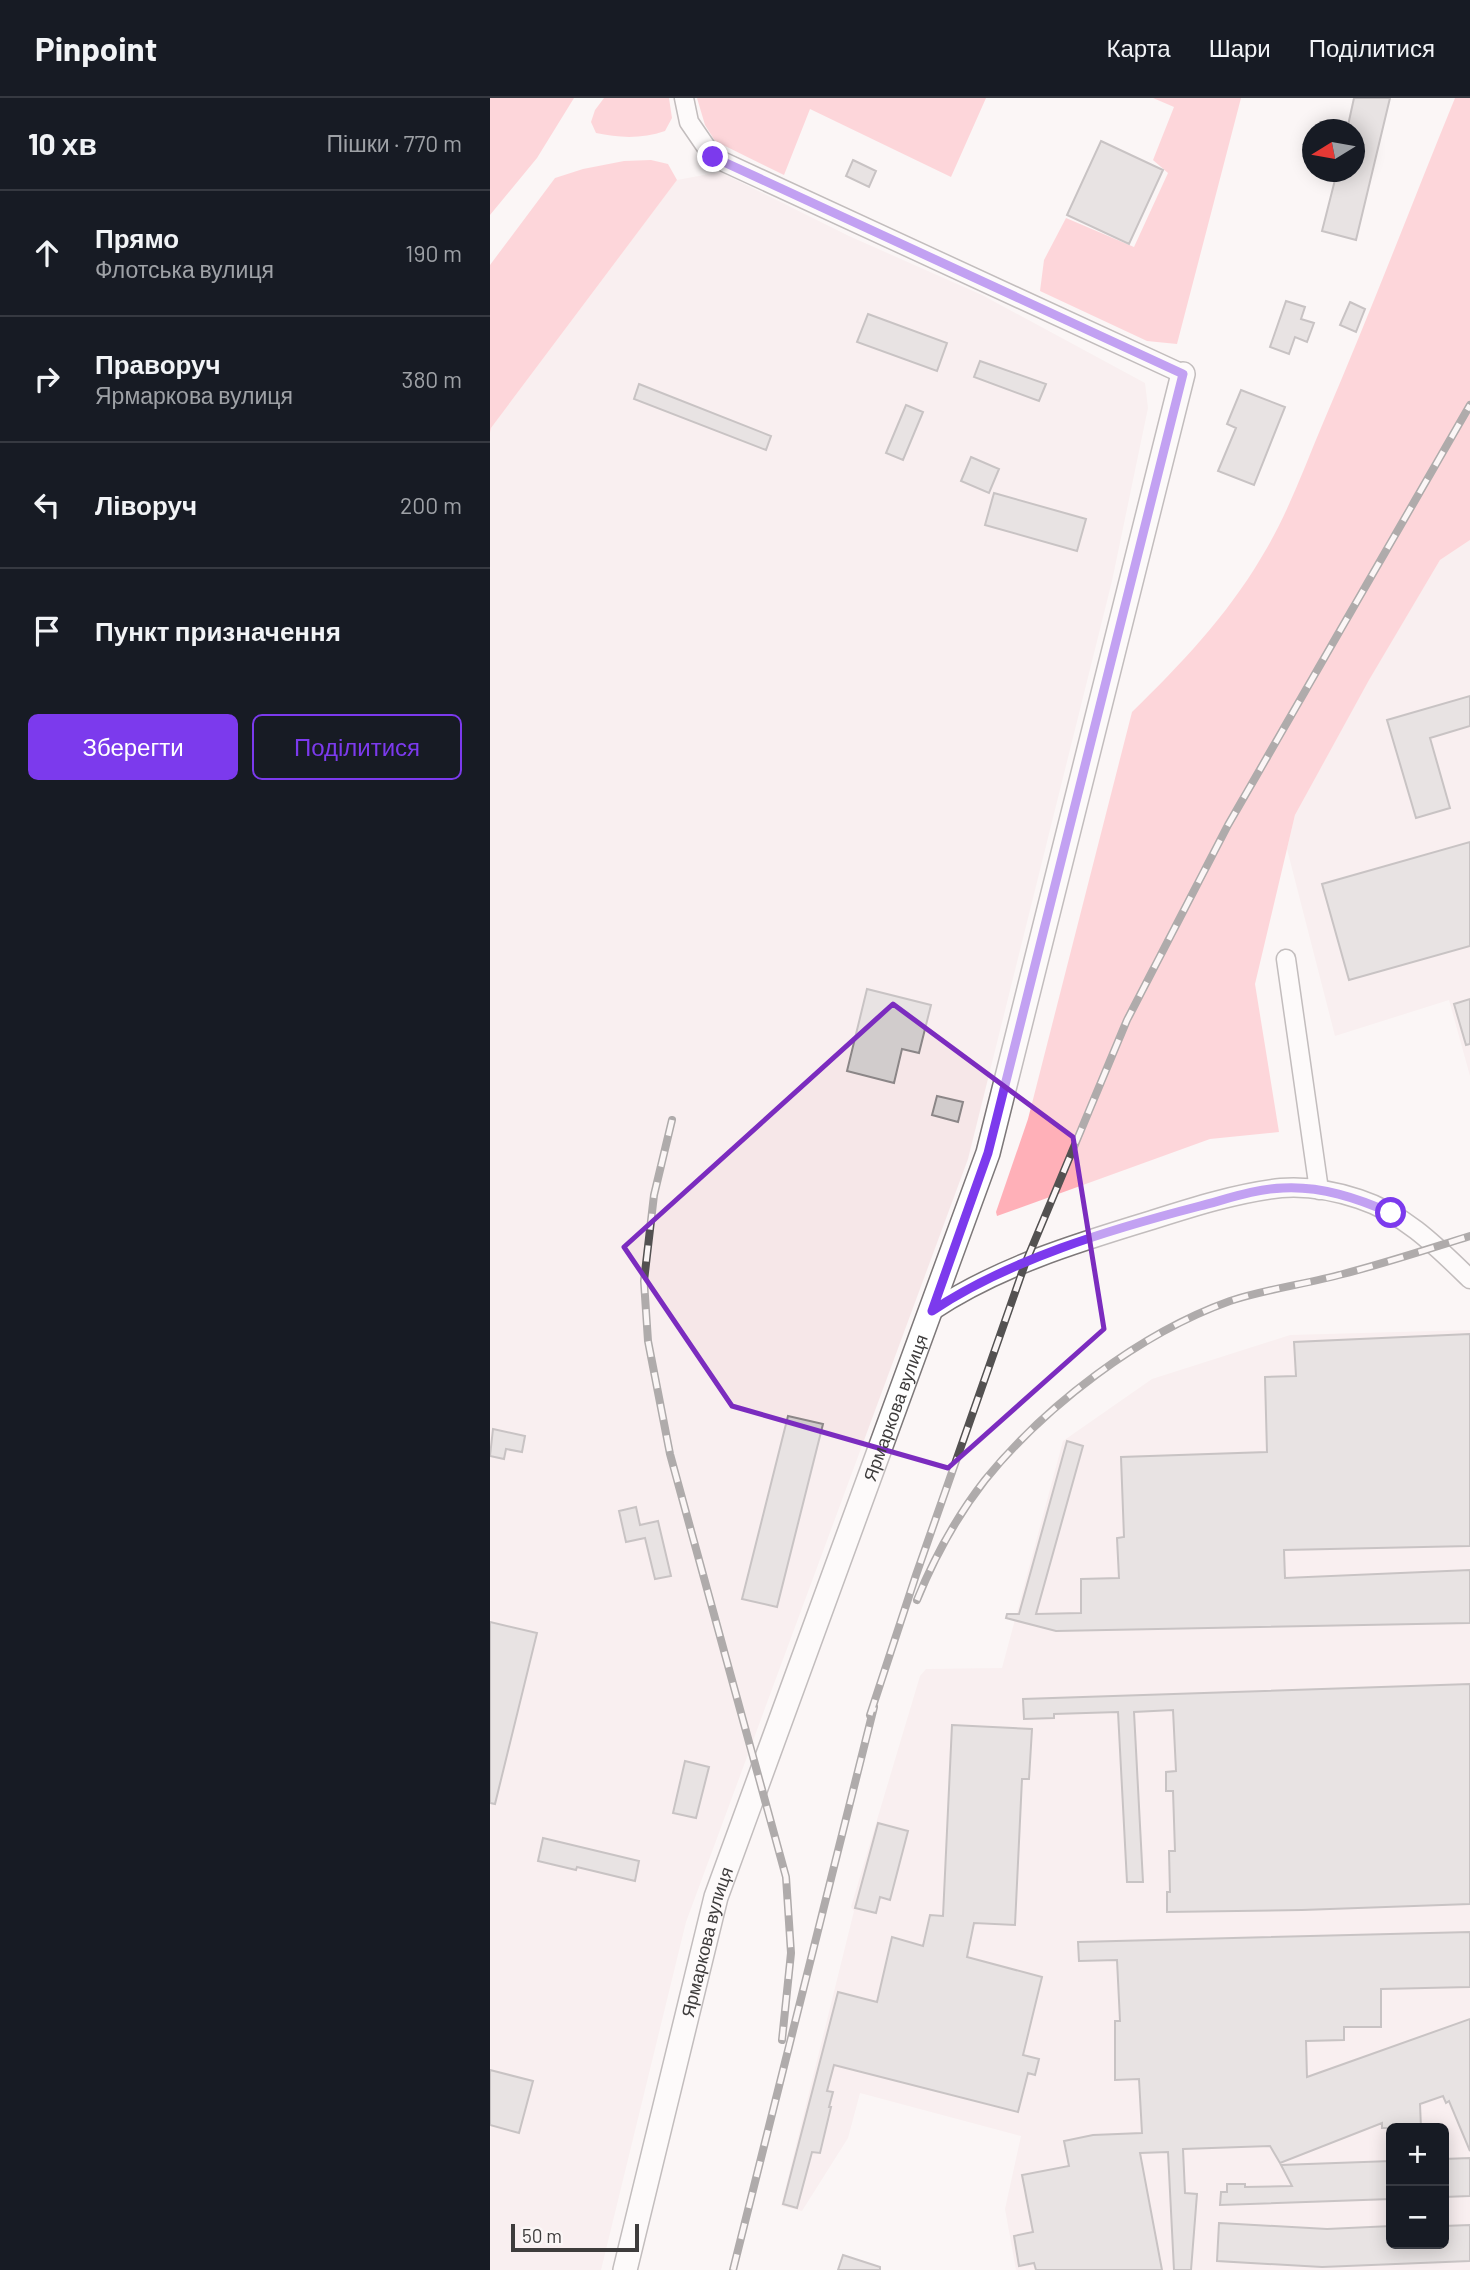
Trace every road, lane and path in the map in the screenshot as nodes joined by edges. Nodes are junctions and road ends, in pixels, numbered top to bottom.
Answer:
1 (684, 98) edge
2 (1183, 374) joint
3 (1286, 959) dead end
4 (1319, 1190) junction
5 (1470, 1279) edge
6 (932, 1311) junction
7 (625, 2270) edge

1 - 2 street
2 - 6 street, Ярмаркова вулиця
3 - 4 street
4 - 5 street
4 - 6 street
6 - 7 street, Ярмаркова вулиця

